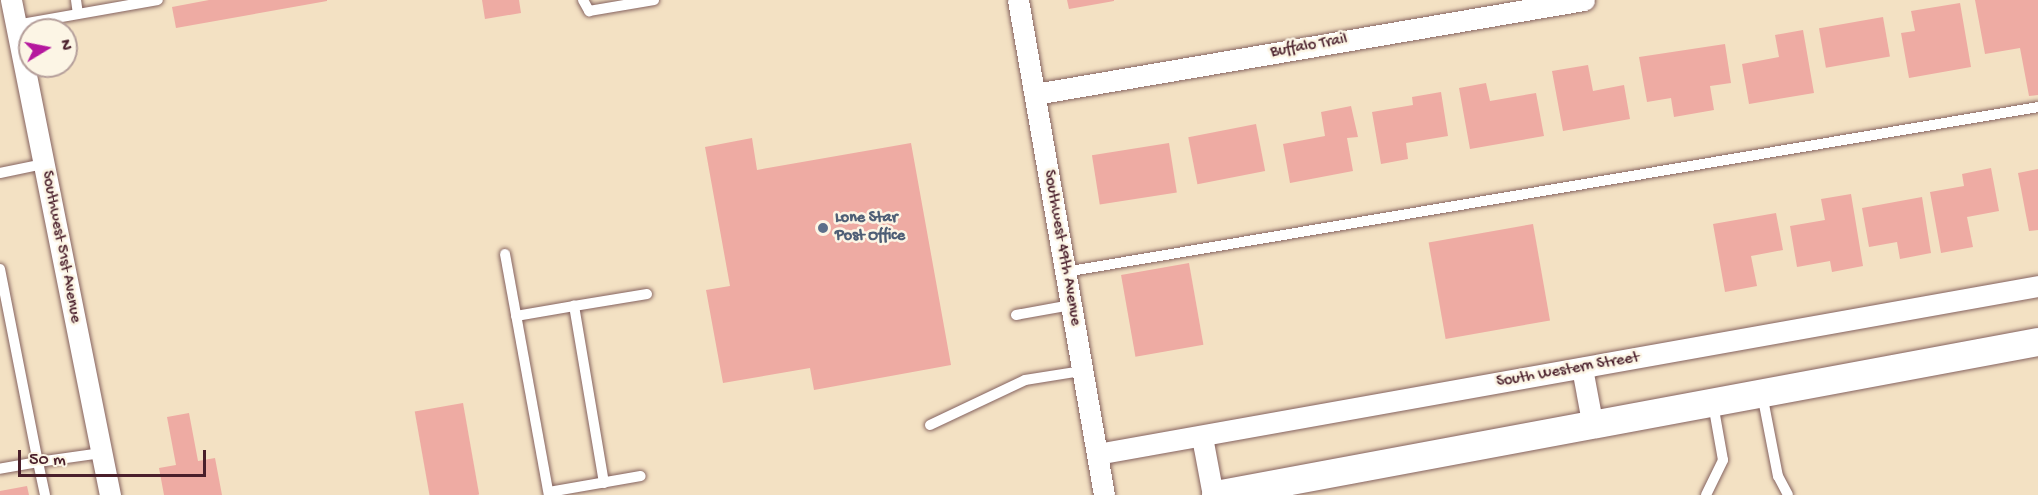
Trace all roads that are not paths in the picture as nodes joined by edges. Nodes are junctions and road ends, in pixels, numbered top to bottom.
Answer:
1 (11, 0) edge
2 (76, 0) edge
3 (158, 0) edge
4 (654, 0) edge
5 (1018, 0) edge
6 (1584, 0) edge
7 (586, 4) edge
8 (78, 14) junction
9 (16, 25) junction
10 (1035, 94) junction
11 (2038, 107) edge
12 (44, 164) junction
13 (0, 172) edge
14 (505, 254) dead end
15 (0, 268) edge
16 (1065, 272) junction
17 (2038, 286) edge
18 (647, 294) dead end
19 (1071, 305) junction
20 (574, 306) junction
21 (1016, 315) dead end
22 (516, 316) junction
23 (2038, 342) edge
24 (1582, 368) junction
25 (1082, 371) junction
26 (1762, 394) junction
27 (1713, 404) junction
28 (930, 425) dead end
29 (1593, 427) junction
30 (1202, 437) junction
31 (101, 453) junction
32 (1097, 454) junction
33 (38, 462) junction
34 (0, 469) edge
35 (641, 476) dead end
36 (604, 483) junction
37 (1272, 490) edge
38 (549, 494) edge
39 (45, 495) edge
40 (110, 495) edge
41 (1104, 495) edge
42 (1214, 495) edge
43 (1707, 495) edge
44 (1788, 495) edge

1 - 9 street, Southwest 51st Avenue
2 - 8 lane
3 - 8 lane
4 - 7 lane
5 - 10 street, Southwest 49th Avenue
6 - 10 street, Buffalo Trail
8 - 9 lane
9 - 12 street, Southwest 51st Avenue
10 - 16 street, Southwest 49th Avenue
11 - 16 lane
12 - 13 lane
12 - 31 street, Southwest 51st Avenue
14 - 22 lane
15 - 33 lane
16 - 19 street, Southwest 49th Avenue
17 - 24 street, South Western Street
18 - 20 lane
19 - 21 lane
19 - 25 street, Southwest 49th Avenue
20 - 22 lane
20 - 36 lane
22 - 38 lane
23 - 26 main road
24 - 29 street
24 - 30 street, South Western Street
25 - 28 lane
25 - 32 street, Southwest 49th Avenue
26 - 27 main road
26 - 44 lane
27 - 29 main road
27 - 43 lane
29 - 37 main road
30 - 32 street, South Western Street
30 - 42 street
31 - 33 lane
31 - 40 street, Southwest 51st Avenue
32 - 41 street, Southwest 49th Avenue
33 - 34 lane
33 - 39 lane
35 - 36 lane
36 - 38 lane
37 - 42 main road

